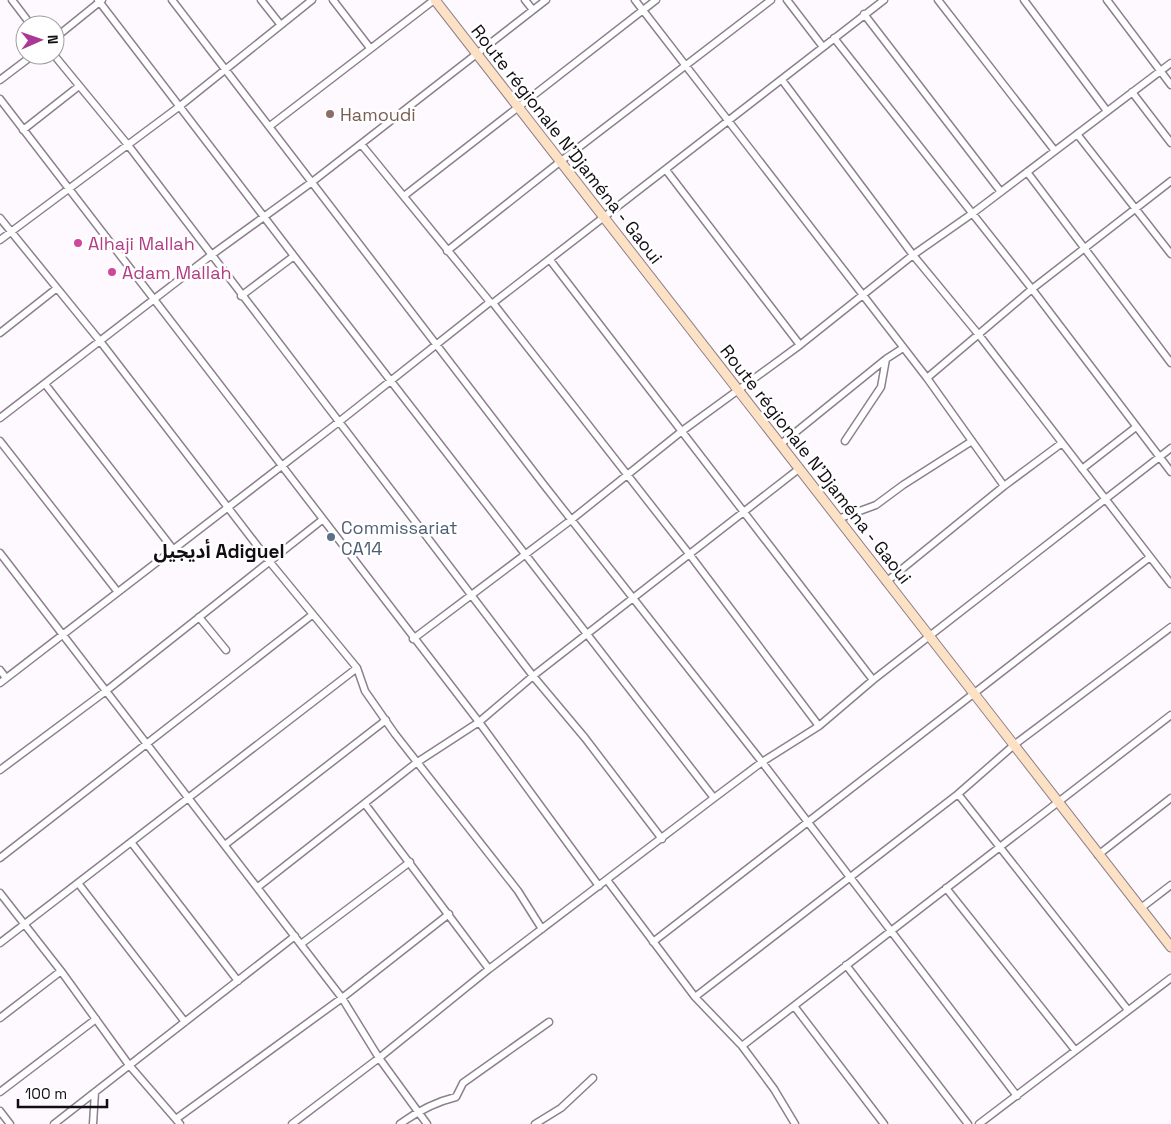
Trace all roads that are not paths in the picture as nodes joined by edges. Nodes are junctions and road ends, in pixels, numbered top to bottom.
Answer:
1 (12, 0) edge
2 (172, 0) edge
3 (261, 0) edge
4 (312, 0) edge
5 (333, 0) edge
6 (435, 0) edge
7 (525, 0) edge
8 (546, 0) edge
9 (635, 0) edge
10 (656, 0) edge
11 (771, 0) edge
12 (787, 0) edge
13 (884, 0) edge
14 (938, 0) edge
15 (1024, 0) edge
16 (1107, 0) edge
17 (100, 1) edge
18 (533, 10) junction
19 (643, 10) junction
20 (864, 14) junction
21 (23, 15) edge
22 (280, 24) junction
23 (65, 30) edge
24 (834, 38) junction
25 (823, 47) junction
26 (370, 48) junction
27 (477, 54) junction
28 (1171, 63) edge
29 (20, 65) edge
30 (62, 65) edge
31 (684, 66) junction
32 (225, 68) junction
33 (1161, 71) junction
34 (0, 80) edge
35 (782, 80) junction
36 (1171, 84) edge
37 (79, 86) junction
38 (1132, 92) junction
39 (0, 99) edge
40 (180, 106) junction
41 (519, 107) junction
42 (1107, 111) junction
43 (728, 121) junction
44 (270, 126) junction
45 (23, 130) junction
46 (1077, 134) junction
47 (1171, 143) edge
48 (361, 144) junction
49 (128, 145) junction
50 (1055, 151) junction
51 (560, 161) junction
52 (666, 170) junction
53 (1027, 172) junction
54 (1171, 181) edge
55 (312, 182) junction
56 (68, 189) junction
57 (1001, 192) junction
58 (404, 196) junction
59 (1135, 208) junction
60 (973, 213) junction
61 (265, 217) junction
62 (0, 218) edge
63 (604, 218) junction
64 (11, 232) junction
65 (0, 240) edge
66 (1083, 248) junction
67 (447, 251) junction
68 (1171, 254) edge
69 (210, 256) junction
70 (294, 256) junction
71 (913, 256) junction
72 (550, 260) junction
73 (57, 288) junction
74 (1032, 289) junction
75 (864, 295) junction
76 (241, 296) junction
77 (153, 301) junction
78 (492, 303) junction
79 (0, 332) edge
80 (979, 335) junction
81 (100, 341) junction
82 (438, 344) junction
83 (800, 345) junction
84 (903, 348) junction
85 (886, 359) junction
86 (1171, 363) edge
87 (927, 378) junction
88 (392, 380) junction
89 (45, 384) junction
90 (738, 391) junction
91 (0, 418) edge
92 (340, 421) junction
93 (1136, 428) junction
94 (682, 432) junction
95 (0, 441) edge
96 (845, 441) dead end
97 (972, 441) junction
98 (1062, 443) junction
99 (781, 444) junction
100 (1171, 448) edge
101 (1159, 457) junction
102 (282, 464) junction
103 (800, 468) junction
104 (1082, 469) junction
105 (1171, 472) edge
106 (627, 475) junction
107 (1004, 486) junction
108 (1105, 499) junction
109 (229, 506) junction
110 (744, 511) junction
111 (838, 519) junction
112 (322, 520) junction
113 (571, 520) junction
114 (172, 550) junction
115 (0, 553) edge
116 (526, 554) junction
117 (690, 555) junction
118 (1150, 557) junction
119 (269, 561) junction
120 (886, 582) junction
121 (1171, 584) edge
122 (117, 591) junction
123 (472, 596) junction
124 (632, 598) junction
125 (312, 615) junction
126 (199, 617) junction
127 (1171, 627) edge
128 (63, 634) junction
129 (588, 634) junction
130 (929, 637) junction
131 (414, 639) junction
132 (226, 650) dead end
133 (357, 668) junction
134 (0, 670) edge
135 (533, 676) junction
136 (6, 678) junction
137 (873, 680) junction
138 (0, 683) edge
139 (106, 691) junction
140 (974, 694) junction
141 (1171, 715) edge
142 (386, 720) junction
143 (479, 722) junction
144 (819, 726) junction
145 (146, 743) junction
146 (1014, 745) junction
147 (762, 762) junction
148 (416, 763) junction
149 (0, 770) edge
150 (958, 794) junction
151 (188, 796) junction
152 (714, 798) junction
153 (1171, 798) edge
154 (1058, 803) junction
155 (365, 804) junction
156 (808, 824) junction
157 (662, 839) junction
158 (131, 842) junction
159 (226, 844) junction
160 (1000, 847) junction
161 (1098, 855) junction
162 (0, 858) edge
163 (410, 862) junction
164 (850, 876) junction
165 (607, 880) junction
166 (78, 883) junction
167 (1171, 885) edge
168 (599, 886) junction
169 (258, 887) junction
170 (946, 888) junction
171 (0, 893) edge
172 (1141, 908) junction
173 (449, 914) junction
174 (24, 924) junction
175 (542, 929) junction
176 (892, 931) junction
177 (295, 936) junction
178 (652, 942) junction
179 (0, 943) edge
180 (300, 944) junction
181 (1171, 947) edge
182 (846, 965) junction
183 (489, 969) junction
184 (61, 971) junction
185 (1171, 978) edge
186 (238, 981) junction
187 (695, 997) junction
188 (342, 998) junction
189 (794, 1006) junction
190 (1128, 1010) junction
191 (0, 1018) edge
192 (96, 1019) junction
193 (184, 1022) junction
194 (549, 1022) dead end
195 (742, 1046) junction
196 (1076, 1050) junction
197 (379, 1058) junction
198 (129, 1065) junction
199 (593, 1078) dead end
200 (0, 1092) edge
201 (95, 1092) junction
202 (1017, 1096) junction
203 (0, 1111) edge
204 (418, 1111) junction
205 (178, 1122) edge
206 (10, 1124) edge
207 (54, 1124) edge
208 (93, 1124) edge
209 (292, 1124) edge
210 (400, 1124) edge
211 (427, 1124) edge
212 (535, 1124) edge
213 (796, 1124) edge
214 (884, 1124) edge
215 (968, 1124) edge
216 (978, 1124) edge

1 - 21 street
2 - 32 street
3 - 22 street
4 - 22 street
5 - 26 street
6 - 26 street
6 - 27 street, Route régionale N'Djaména - Gaoui
7 - 18 street
8 - 18 street
9 - 19 street
10 - 19 street
11 - 31 street
12 - 25 street
13 - 20 street
14 - 50 street
15 - 42 street
16 - 33 street
17 - 23 street
17 - 40 street
18 - 27 street
19 - 31 street
19 - 41 street
20 - 24 street
20 - 57 street
22 - 32 street
24 - 25 street
24 - 60 street
25 - 35 street
26 - 44 street
27 - 41 street, Route régionale N'Djaména - Gaoui
27 - 48 street
28 - 33 street
29 - 34 street
30 - 37 street
31 - 43 street
31 - 51 street
32 - 40 street
32 - 44 street
33 - 36 street
33 - 38 street
35 - 43 street
35 - 71 street
37 - 45 street
37 - 49 street
38 - 42 street
38 - 47 street
39 - 45 street
40 - 49 street
40 - 61 street
41 - 51 street, Route régionale N'Djaména - Gaoui
41 - 58 street
42 - 46 street
43 - 52 street
43 - 75 street
44 - 55 street
45 - 56 street
46 - 50 street
46 - 59 street
48 - 55 street
48 - 58 street
49 - 56 street
49 - 69 street
50 - 53 street
51 - 63 street, Route régionale N'Djaména - Gaoui
51 - 67 street
52 - 63 street
52 - 83 street
53 - 57 street
53 - 66 street
54 - 59 street
55 - 61 street
55 - 82 street
56 - 64 street
56 - 77 street
57 - 60 street
58 - 67 street
59 - 66 street
59 - 68 street
60 - 71 street
60 - 74 street
61 - 69 street
61 - 70 street
62 - 64 street
63 - 72 street
63 - 90 street, Route régionale N'Djaména - Gaoui
64 - 65 street
64 - 73 street
66 - 74 street
66 - 86 street
67 - 78 street
69 - 76 street
69 - 77 street
70 - 76 street
70 - 88 street
71 - 75 street
71 - 80 street
72 - 78 street
72 - 94 street
73 - 79 street
73 - 81 street
74 - 80 street
74 - 93 street
75 - 83 street
75 - 84 street
76 - 92 street
77 - 81 street
77 - 102 street
78 - 82 street
78 - 106 street
80 - 87 street
80 - 98 street
81 - 89 street
81 - 109 street
82 - 88 street
82 - 113 street
83 - 90 street
84 - 85 street
84 - 87 street
85 - 96 street
85 - 99 street
87 - 97 street
88 - 92 street
88 - 116 street
89 - 91 street
89 - 114 street
90 - 94 street
90 - 99 street, Route régionale N'Djaména - Gaoui
92 - 102 street
92 - 123 street
93 - 101 street
93 - 104 street
94 - 106 street
94 - 110 street
95 - 122 street
97 - 107 street
97 - 111 street
98 - 104 street
98 - 107 street
99 - 103 street, Route régionale N'Djaména - Gaoui
100 - 101 street
101 - 105 street
101 - 108 street
102 - 109 street
102 - 112 street
103 - 110 street
103 - 111 street, Route régionale N'Djaména - Gaoui
104 - 108 street
106 - 113 street
106 - 117 street
107 - 120 street
108 - 118 street
108 - 130 street
109 - 114 street
109 - 119 street
110 - 117 street
110 - 137 street
111 - 120 street, Route régionale N'Djaména - Gaoui
112 - 119 street
112 - 131 street
113 - 116 street
113 - 124 street
114 - 122 street
115 - 128 street
116 - 123 street
116 - 129 street
117 - 124 street
117 - 144 street
118 - 121 street
118 - 140 street
119 - 125 street
119 - 126 street
120 - 130 street, Route régionale N'Djaména - Gaoui
122 - 128 street
123 - 131 street
123 - 135 street
124 - 129 street
124 - 147 street
125 - 133 street
125 - 145 street
126 - 132 street
126 - 139 street
127 - 146 street
128 - 136 street
128 - 139 street
129 - 135 street
129 - 152 street
130 - 137 street
130 - 140 street, Route régionale N'Djaména - Gaoui
131 - 143 street
133 - 142 street
133 - 151 street
134 - 136 street
135 - 143 street
135 - 157 street
136 - 138 street
137 - 144 street
139 - 145 street
139 - 149 street
140 - 146 street, Route régionale N'Djaména - Gaoui
140 - 156 street
141 - 154 street
142 - 148 street
142 - 159 street
143 - 148 street
143 - 168 street
144 - 147 street
145 - 151 street
145 - 162 street
146 - 150 street
146 - 154 street, Route régionale N'Djaména - Gaoui
147 - 152 street
147 - 156 street
148 - 155 street
148 - 175 street
150 - 160 street
150 - 164 street
151 - 158 street
151 - 159 street
152 - 157 street
153 - 161 street
154 - 160 street
154 - 161 street, Route régionale N'Djaména - Gaoui
155 - 163 street
155 - 169 street
156 - 164 street
156 - 178 street
157 - 165 street
158 - 166 street
158 - 186 street
159 - 169 street
160 - 170 street
160 - 190 street
161 - 172 street, Route régionale N'Djaména - Gaoui
163 - 173 street
163 - 180 street
164 - 176 street
164 - 187 street
165 - 168 street
165 - 178 street
166 - 174 street
166 - 193 street
167 - 172 street
168 - 175 street
169 - 177 street
170 - 176 street
170 - 196 street
171 - 174 street
172 - 181 street, Route régionale N'Djaména - Gaoui
173 - 183 street
173 - 188 street
174 - 179 street
174 - 184 street
175 - 183 street
176 - 182 street
176 - 202 street
177 - 180 street
177 - 186 street
178 - 187 street
180 - 188 street
182 - 189 street
182 - 215 street
183 - 197 street
184 - 191 street
184 - 192 street
185 - 190 street
186 - 193 street
187 - 195 street
188 - 197 street
188 - 205 street
189 - 195 street
189 - 214 street
190 - 196 street
192 - 198 street
192 - 200 street
193 - 198 street
194 - 204 street
195 - 213 street
196 - 202 street
197 - 204 street
197 - 209 street
198 - 201 street
198 - 205 street
199 - 212 street
201 - 207 street
201 - 208 street
202 - 216 street
203 - 206 street
204 - 210 street
204 - 211 street

